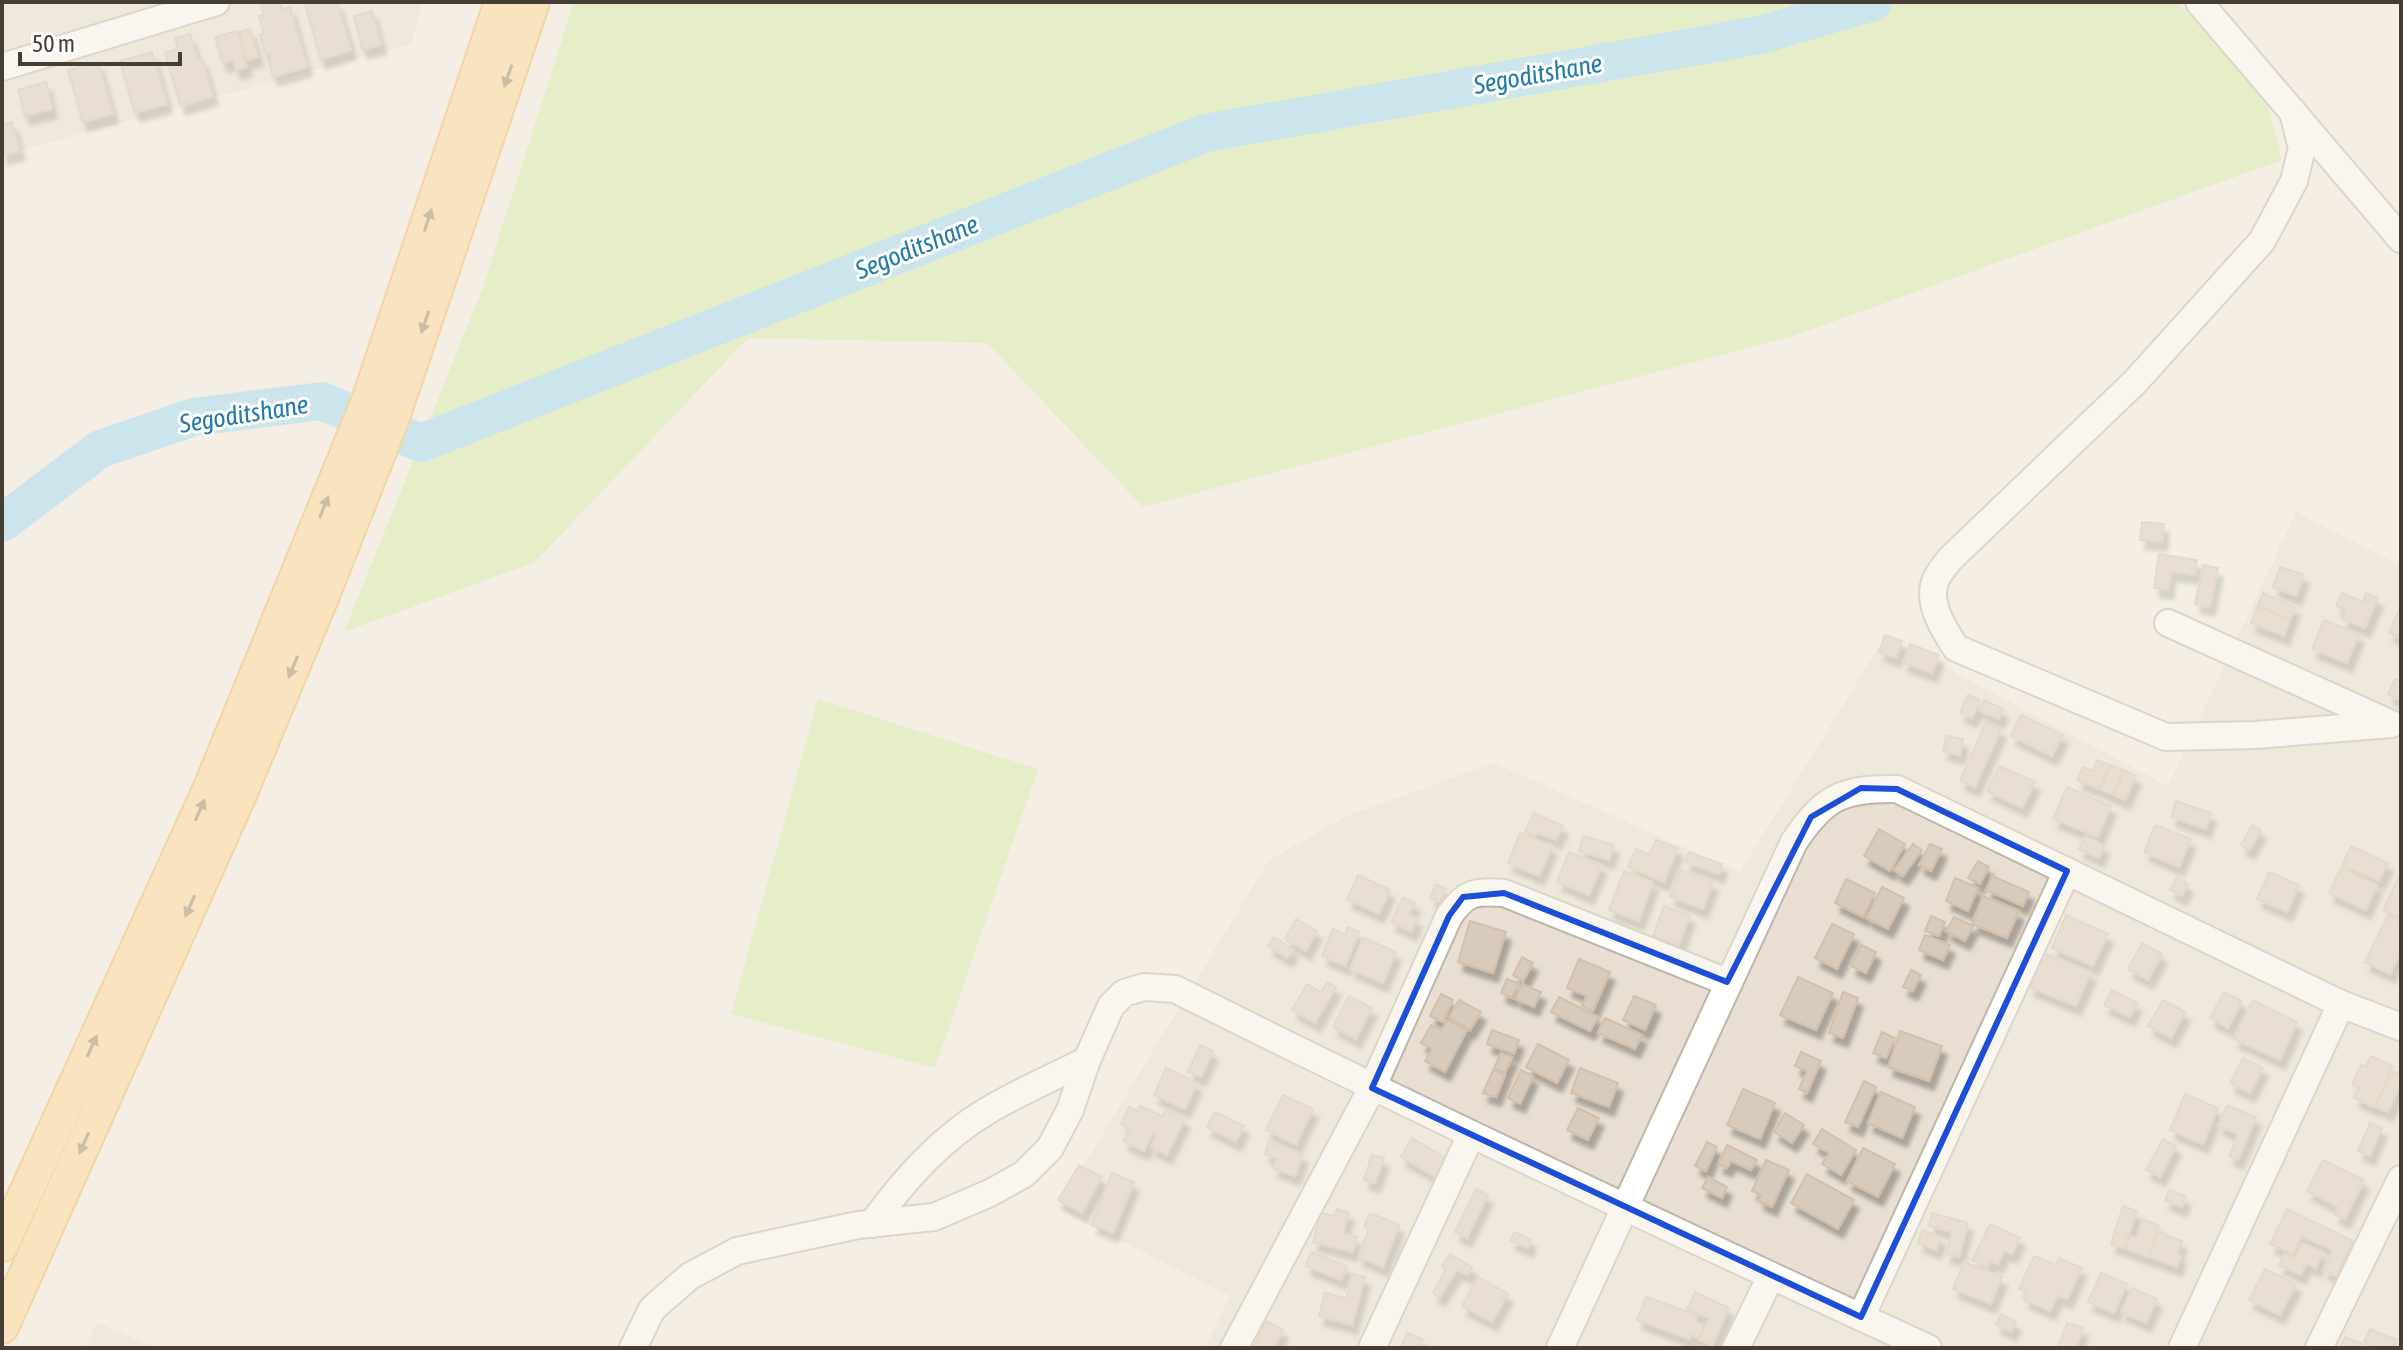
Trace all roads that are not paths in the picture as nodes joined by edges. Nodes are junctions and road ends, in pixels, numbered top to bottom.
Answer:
1 (216, 2) edge
2 (501, 2) edge
3 (533, 2) edge
4 (2199, 2) edge
5 (2, 67) edge
6 (2293, 112) junction
7 (2401, 239) edge
8 (2168, 623) dead end
9 (2396, 726) edge
10 (2067, 871) junction
11 (1727, 982) junction
12 (2341, 1004) junction
13 (2401, 1027) edge
14 (1087, 1060) junction
15 (1372, 1088) junction
16 (1471, 1135) junction
17 (2401, 1179) edge
18 (1625, 1209) junction
19 (872, 1224) junction
20 (2, 1245) edge
21 (1771, 1276) junction
22 (1861, 1317) junction
23 (2, 1327) edge
24 (633, 1348) edge
25 (1234, 1348) edge
26 (1372, 1348) edge
27 (1560, 1348) edge
28 (1736, 1348) edge
29 (1928, 1348) edge
30 (2182, 1348) edge
31 (2319, 1348) edge

1 - 5 street
20 -> 2 main road
3 -> 23 main road
4 - 6 street
6 - 7 street
6 - 9 street
8 - 9 street
10 - 11 street
10 - 12 street
10 - 22 street
11 - 15 street
11 - 18 street
12 - 13 street
12 - 30 street
14 - 15 street
14 - 19 street
14 - 19 street
15 - 16 street
15 - 25 street
16 - 18 street
16 - 26 street
17 - 31 street
18 - 21 street
18 - 27 street
19 - 24 street
21 - 22 street
21 - 28 street
22 - 29 street

